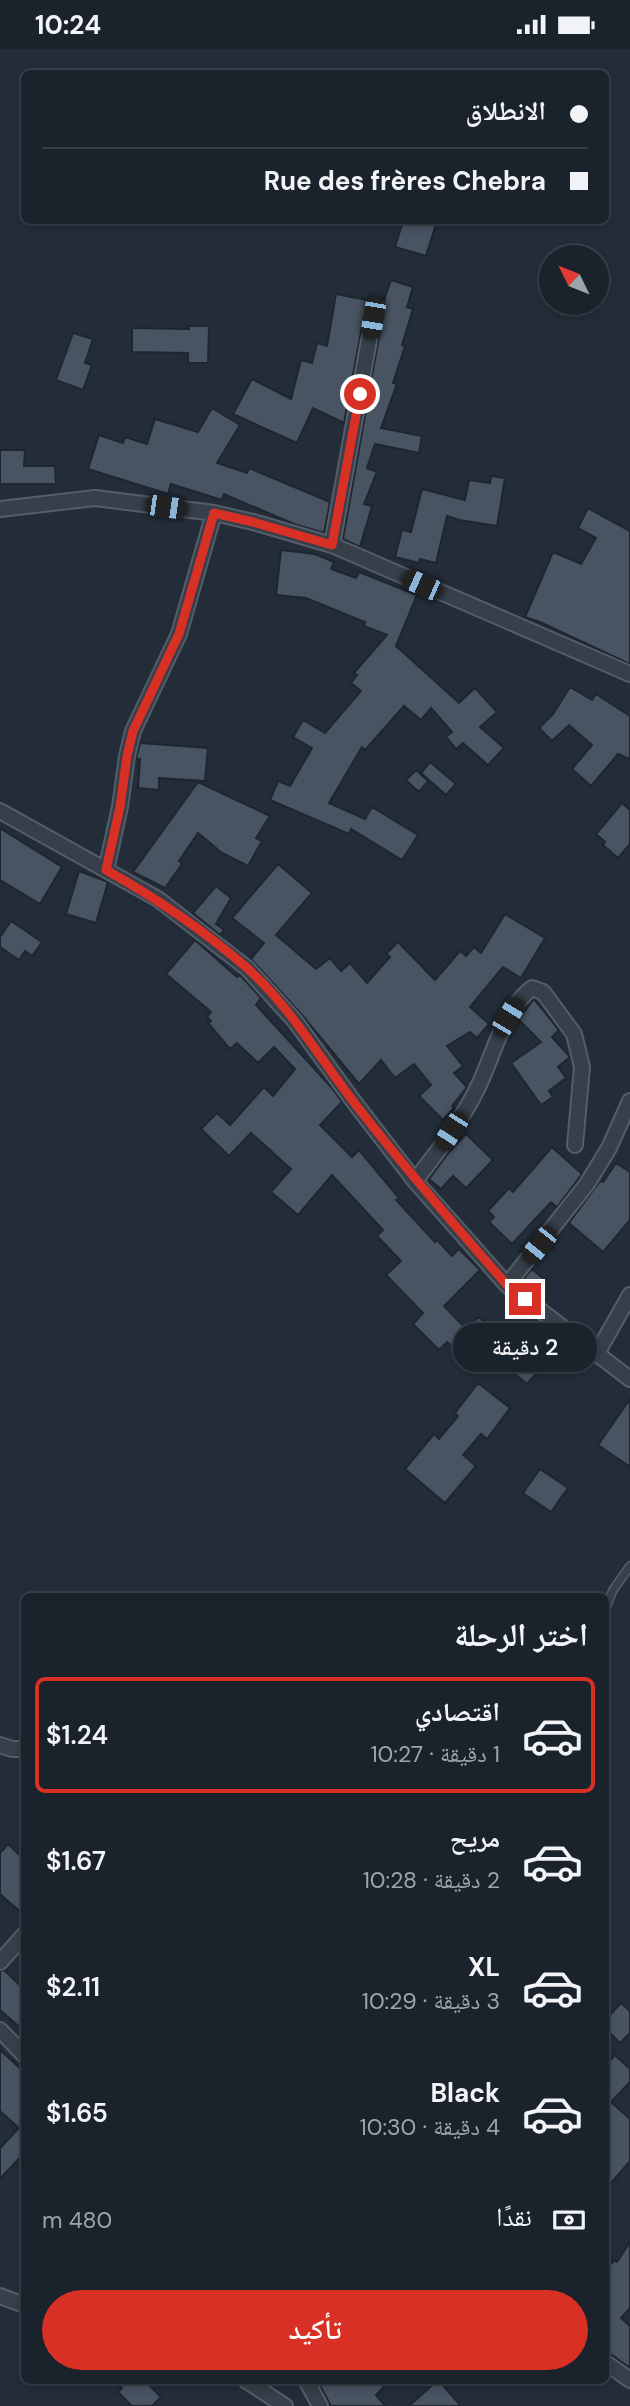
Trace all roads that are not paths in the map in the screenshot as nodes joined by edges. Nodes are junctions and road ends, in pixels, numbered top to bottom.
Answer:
1 (373, 318) dead end
2 (0, 509) edge
3 (214, 513) junction
4 (332, 545) junction
5 (630, 674) edge
6 (0, 811) edge
7 (106, 870) junction
8 (630, 1101) edge
9 (575, 1145) dead end
10 (415, 1181) junction
11 (507, 1285) junction
12 (630, 1295) edge
13 (596, 1355) junction
14 (630, 1379) edge
15 (630, 1566) edge
16 (609, 1600) edge
17 (0, 1745) edge
18 (21, 1749) edge
19 (21, 1938) edge
20 (0, 1962) edge
21 (0, 2031) edge
22 (21, 2052) edge
23 (0, 2296) edge
24 (21, 2304) edge
25 (609, 2365) edge
26 (630, 2381) edge
27 (251, 2384) edge
28 (312, 2384) edge
29 (285, 2406) edge
30 (320, 2406) edge

1 - 4 street
2 - 3 street
3 - 4 street
3 - 7 street
4 - 5 street
6 - 7 street
7 - 10 street
8 - 11 street
9 - 10 street
10 - 11 street
11 - 13 street
12 - 13 street
13 - 14 street
15 - 16 lane
17 - 18 street
19 - 20 street
21 - 22 street
23 - 24 street
25 - 26 street
27 - 29 street
28 - 30 street

